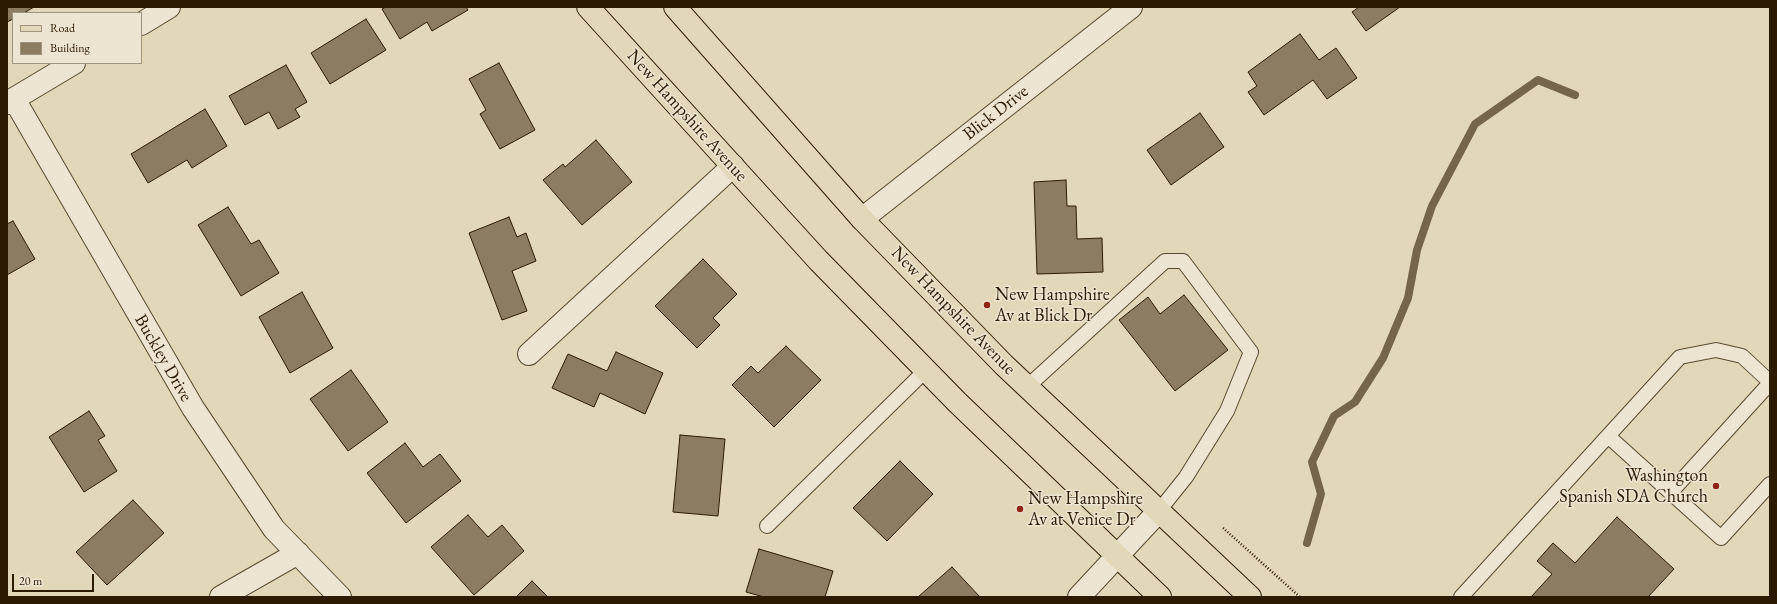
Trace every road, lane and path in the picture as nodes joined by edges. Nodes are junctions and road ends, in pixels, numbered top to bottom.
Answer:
1 (169, 7) edge
2 (588, 7) edge
3 (675, 7) edge
4 (1131, 7) edge
5 (142, 23) edge
6 (72, 64) edge
7 (10, 101) edge
8 (733, 166) junction
9 (862, 219) junction
10 (529, 354) dead end
11 (926, 370) junction
12 (1770, 382) edge
13 (1027, 387) junction
14 (1608, 436) junction
15 (1770, 484) edge
16 (1671, 492) junction
17 (1158, 512) junction
18 (767, 526) dead end
19 (1223, 528) dead end
20 (298, 553) junction
21 (1117, 555) junction
22 (221, 597) edge
23 (340, 597) edge
24 (1079, 597) edge
25 (1160, 597) edge
26 (1250, 597) edge
27 (1300, 597) edge
28 (1461, 597) edge

1 - 5 street
2 - 8 main road, New Hampshire Avenue
3 - 9 main road, New Hampshire Avenue
4 - 9 street, Blick Drive
6 - 7 street
7 - 20 street, Buckley Drive
8 - 10 street
8 - 11 main road, New Hampshire Avenue
9 - 13 main road, New Hampshire Avenue
11 - 18 lane
11 - 21 main road, New Hampshire Avenue
12 - 14 lane
12 - 16 lane
13 - 17 main road, New Hampshire Avenue
13 - 17 lane
14 - 16 lane
14 - 28 lane
15 - 16 lane
17 - 21 street
17 - 26 main road, New Hampshire Avenue
19 - 27 path
20 - 22 street
20 - 23 street, Buckley Drive
21 - 24 street
21 - 25 main road, New Hampshire Avenue

